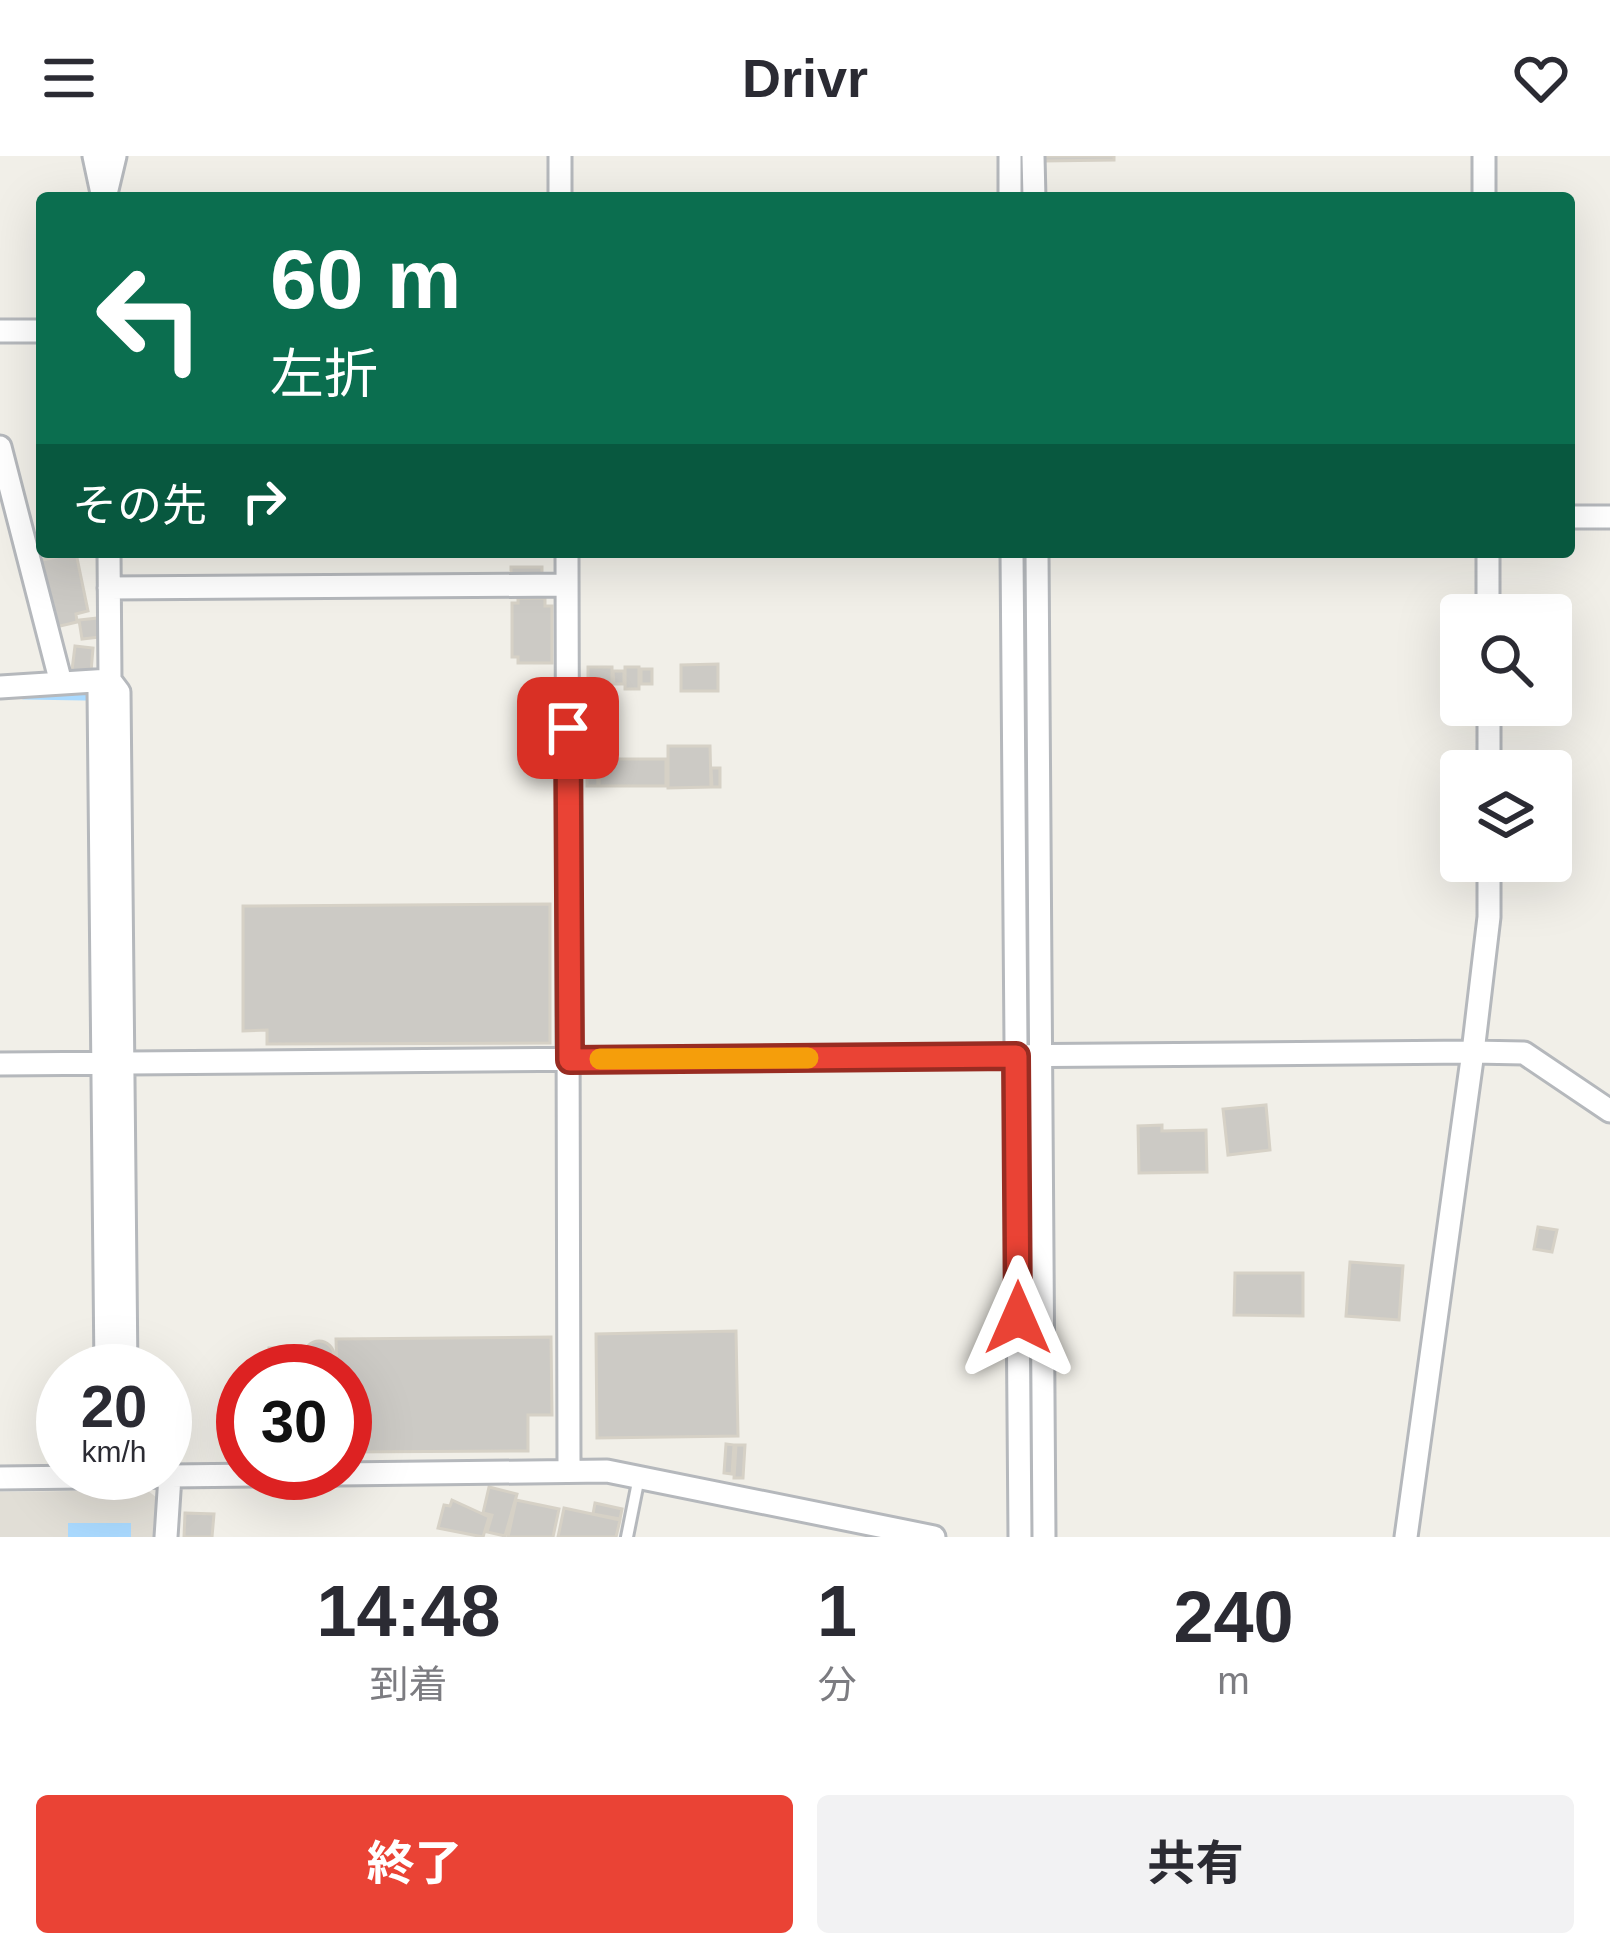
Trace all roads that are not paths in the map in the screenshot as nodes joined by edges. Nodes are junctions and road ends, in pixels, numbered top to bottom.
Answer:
1 (94, 156) edge
2 (115, 156) edge
3 (560, 156) edge
4 (1010, 156) edge
5 (1033, 156) edge
6 (1484, 156) edge
7 (103, 192) edge
8 (106, 192) edge
9 (560, 192) edge
10 (1010, 192) edge
11 (1034, 192) edge
12 (1484, 192) edge
13 (0, 331) edge
14 (36, 331) edge
15 (0, 447) edge
16 (1575, 517) edge
17 (1610, 517) edge
18 (109, 558) edge
19 (567, 558) edge
20 (1012, 558) edge
21 (1037, 558) edge
22 (1488, 558) edge
23 (567, 585) junction
24 (110, 588) junction
25 (1488, 594) edge
26 (110, 680) junction
27 (61, 683) junction
28 (0, 687) edge
29 (1489, 882) edge
30 (1473, 1052) junction
31 (1041, 1055) junction
32 (1016, 1056) junction
33 (570, 1060) junction
34 (0, 1064) edge
35 (113, 1064) junction
36 (1610, 1111) edge
37 (107, 1344) edge
38 (125, 1344) edge
39 (569, 1472) junction
40 (192, 1476) edge
41 (36, 1477) edge
42 (0, 1478) edge
43 (639, 1478) junction
44 (168, 1500) edge
45 (166, 1537) edge
46 (627, 1537) edge
47 (934, 1537) edge
48 (1020, 1537) edge
49 (1044, 1537) edge
50 (1406, 1537) edge

1 - 7 street
2 - 8 street
3 - 9 street
4 - 10 street
5 - 11 street
6 - 12 street
13 - 14 street
15 - 27 street
16 - 17 street
18 - 24 street
19 - 23 street
20 - 32 street
21 - 31 street
22 - 25 street
23 - 24 street
23 - 33 street
24 - 26 street
26 - 27 street
26 - 35 street
27 - 28 street
29 - 30 street
30 - 31 street
30 - 36 street
30 - 50 street
31 - 32 street
31 - 49 street
32 - 33 street
32 - 48 street
33 - 35 street
33 - 39 street
34 - 35 street
35 - 37 street
35 - 38 street
39 - 40 street
39 - 43 street
41 - 42 street
43 - 46 lane
43 - 47 street
44 - 45 street

